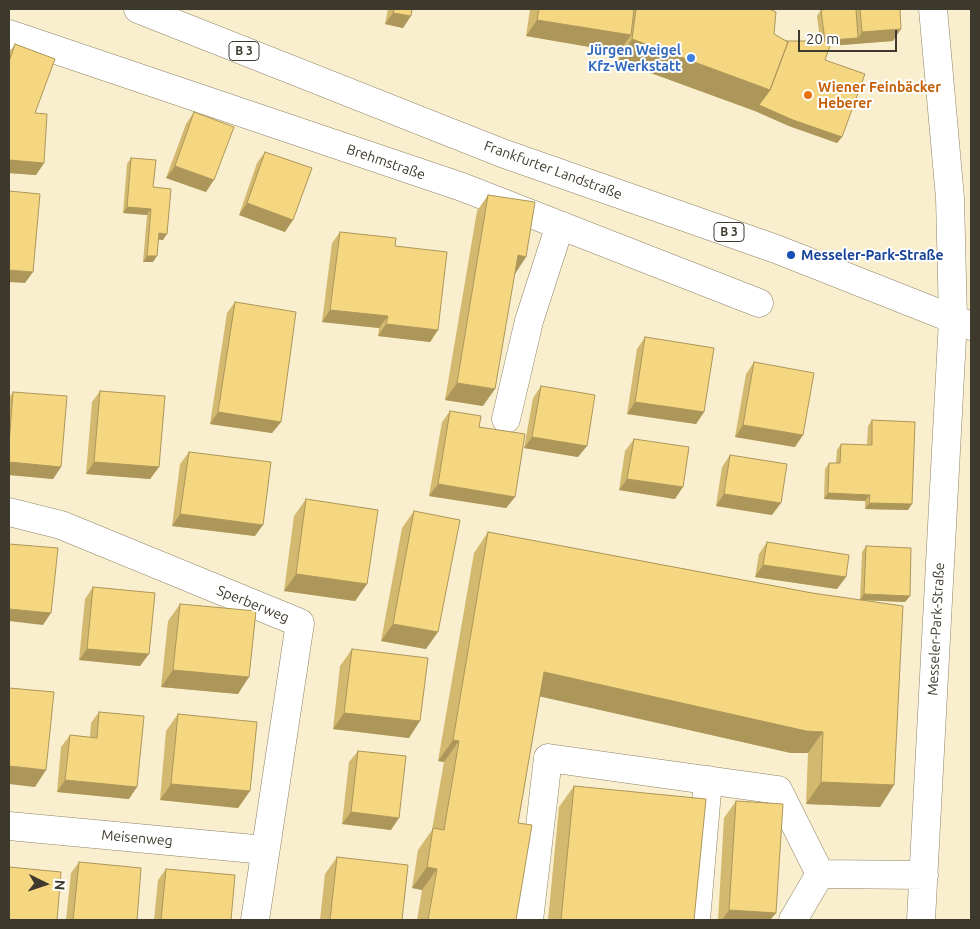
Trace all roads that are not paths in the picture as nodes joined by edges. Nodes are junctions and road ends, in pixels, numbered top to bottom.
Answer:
1 (138, 9) edge
2 (933, 9) edge
3 (9, 34) edge
4 (560, 225) junction
5 (759, 303) dead end
6 (962, 322) edge
7 (506, 419) dead end
8 (9, 512) edge
9 (708, 780) junction
10 (9, 826) edge
11 (264, 850) junction
12 (820, 874) junction
13 (924, 875) junction
14 (255, 920) edge
15 (529, 920) edge
16 (696, 920) edge
17 (793, 920) edge
18 (922, 920) edge

1 - 6 street, Frankfurter Landstraße / B 3
2 - 6 street, Messeler-Park-Straße
3 - 4 street, Brehmstraße
4 - 5 street, Brehmstraße
4 - 7 street
6 - 13 street, Messeler-Park-Straße
8 - 11 street, Sperberweg
9 - 12 street
9 - 15 street
9 - 16 street
10 - 11 street, Meisenweg
11 - 14 street, Sperberweg
12 - 13 street
12 - 17 street
13 - 18 street, Messeler-Park-Straße

